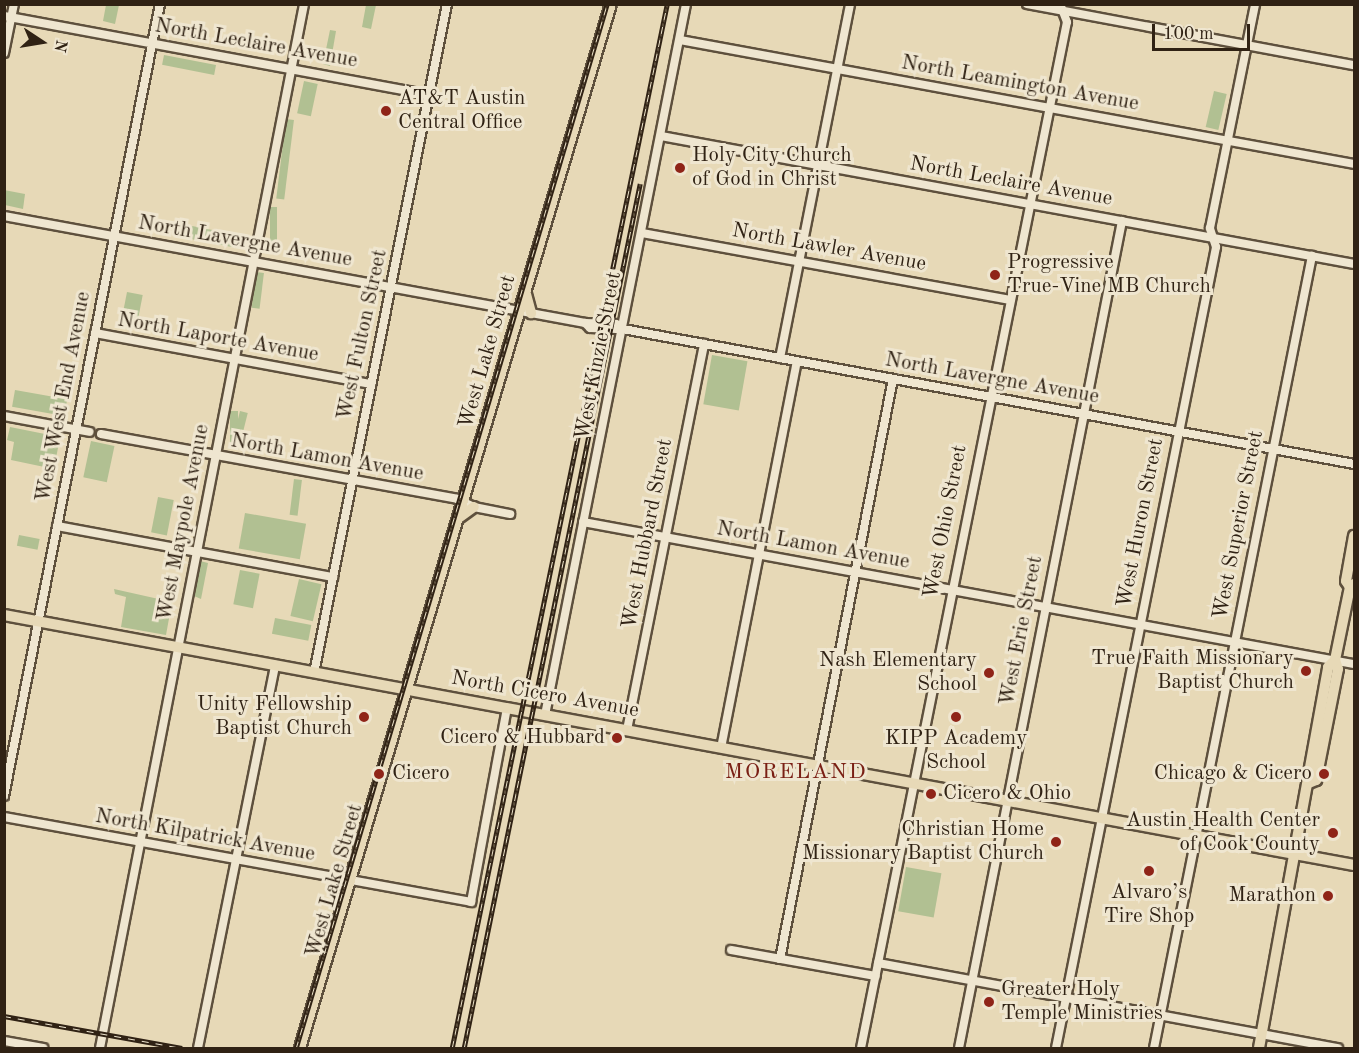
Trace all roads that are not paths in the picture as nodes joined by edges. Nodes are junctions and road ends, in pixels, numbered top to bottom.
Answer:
1 (14, 4) edge
2 (160, 4) edge
3 (304, 4) edge
4 (447, 4) edge
5 (611, 4) edge
6 (686, 4) edge
7 (850, 4) edge
8 (1027, 4) edge
9 (1255, 4) edge
10 (1062, 8) edge
11 (8, 17) edge
12 (680, 40) junction
13 (152, 44) junction
14 (1247, 45) junction
15 (4, 53) edge
16 (1354, 65) edge
17 (837, 69) junction
18 (291, 70) junction
19 (429, 95) junction
20 (1049, 108) junction
21 (661, 136) junction
22 (1228, 141) junction
23 (1354, 164) edge
24 (818, 165) junction
25 (1029, 204) junction
26 (4, 216) edge
27 (1122, 221) junction
28 (642, 233) junction
29 (114, 236) junction
30 (1213, 238) junction
31 (1312, 256) junction
32 (254, 262) junction
33 (799, 262) junction
34 (1354, 264) edge
35 (533, 269) junction
36 (391, 287) junction
37 (1009, 300) junction
38 (521, 311) junction
39 (623, 329) junction
40 (95, 333) junction
41 (704, 344) junction
42 (509, 351) junction
43 (780, 358) junction
44 (235, 359) junction
45 (797, 361) junction
46 (893, 379) junction
47 (370, 384) junction
48 (989, 397) junction
49 (1083, 414) junction
50 (4, 416) edge
51 (76, 430) junction
52 (90, 432) dead end
53 (1178, 432) junction
54 (101, 434) dead end
55 (1273, 449) junction
56 (216, 456) junction
57 (1354, 464) edge
58 (352, 480) junction
59 (469, 504) junction
60 (510, 514) dead end
61 (583, 522) junction
62 (57, 526) junction
63 (1354, 536) edge
64 (665, 537) junction
65 (197, 552) junction
66 (759, 554) junction
67 (855, 572) junction
68 (333, 577) junction
69 (1352, 585) edge
70 (951, 590) junction
71 (1045, 607) junction
72 (4, 615) edge
73 (39, 622) junction
74 (1140, 624) junction
75 (1234, 642) junction
76 (178, 648) junction
77 (1335, 660) junction
78 (1354, 664) edge
79 (275, 665) junction
80 (315, 673) junction
81 (411, 690) junction
82 (507, 708) junction
83 (545, 715) junction
84 (627, 730) junction
85 (721, 748) junction
86 (818, 765) junction
87 (913, 783) junction
88 (4, 796) edge
89 (1007, 800) junction
90 (4, 817) edge
91 (1101, 818) junction
92 (1195, 835) junction
93 (140, 842) junction
94 (1295, 854) junction
95 (236, 860) junction
96 (1354, 865) edge
97 (350, 881) junction
98 (731, 950) dead end
99 (780, 959) junction
100 (878, 963) junction
101 (876, 976) junction
102 (972, 980) junction
103 (1066, 997) junction
104 (1160, 1015) junction
105 (1262, 1034) junction
106 (4, 1041) edge
107 (43, 1048) edge
108 (100, 1048) edge
109 (198, 1048) edge
110 (295, 1048) edge
111 (300, 1048) edge
112 (306, 1048) edge
113 (861, 1048) edge
114 (959, 1048) edge
115 (1056, 1048) edge
116 (1154, 1048) edge
117 (1259, 1048) edge
118 (1338, 1048) edge

1 - 11 street
2 - 13 street, West West End Avenue
3 - 18 street, West Maypole Avenue
4 - 19 street, West Fulton Street
5 - 35 main road, West Lake Street
6 - 12 street, West Kinzie Street
7 - 17 street
8 - 10 street
9 - 14 street, West Huron Street
10 - 14 street
10 - 20 street, West Ohio Street
11 - 13 street, North Leclaire Avenue
11 - 15 street
12 - 17 street, North Leamington Avenue
12 - 21 street, West Kinzie Street
13 - 18 street, North Leclaire Avenue
13 - 29 street, West West End Avenue
14 - 16 street
14 - 22 street, West Huron Street
17 - 20 street, North Leamington Avenue
17 - 24 street
18 - 19 street, North Leclaire Avenue
18 - 32 street, West Maypole Avenue
19 - 36 street, West Fulton Street
20 - 22 street, North Leamington Avenue
20 - 25 street, West Ohio Street
21 - 24 street, North Leclaire Avenue
21 - 28 street, West Kinzie Street
22 - 23 street, North Leamington Avenue
22 - 30 street, West Huron Street
24 - 25 street, North Leclaire Avenue
24 - 33 street
25 - 27 street, North Leclaire Avenue
25 - 37 street, West Ohio Street
26 - 29 street, North Lavergne Avenue
27 - 30 street, North Leclaire Avenue
27 - 49 street, West Erie Street
28 - 33 street, North Lawler Avenue
28 - 39 street, West Kinzie Street
29 - 32 street, North Lavergne Avenue
29 - 40 street, West West End Avenue
30 - 31 street, North Leclaire Avenue
30 - 53 street, West Huron Street
31 - 34 street, North Leclaire Avenue
31 - 55 street, West Superior Street
32 - 36 street, North Lavergne Avenue
32 - 44 street, West Maypole Avenue
33 - 37 street, North Lawler Avenue
33 - 43 street
35 - 38 main road, West Lake Street
35 - 38 main road
36 - 38 street, North Lavergne Avenue
36 - 47 street, West Fulton Street
37 - 48 street, West Ohio Street
38 - 39 street, North Lavergne Avenue
38 - 42 main road, West Lake Street
38 - 42 main road
39 - 41 street, North Lavergne Avenue
39 - 61 street, West Kinzie Street
40 - 44 street, North Laporte Avenue
40 - 51 street, West West End Avenue
41 - 43 street, North Lavergne Avenue
41 - 64 street, West Hubbard Street
42 - 59 main road, West Lake Street
43 - 45 street, North Lavergne Avenue
44 - 47 street, North Laporte Avenue
44 - 56 street, West Maypole Avenue
45 - 46 street, North Lavergne Avenue
45 - 66 street
46 - 48 street, North Lavergne Avenue
46 - 67 street
47 - 58 street, West Fulton Street
48 - 49 street, North Lavergne Avenue
48 - 70 street, West Ohio Street
49 - 53 street, North Lavergne Avenue
49 - 71 street, West Erie Street
50 - 51 street
51 - 52 street
51 - 62 street, West West End Avenue
53 - 55 street, North Lavergne Avenue
53 - 74 street, West Huron Street
54 - 56 street, North Lamon Avenue
55 - 57 street, North Lavergne Avenue
55 - 75 street, West Superior Street
56 - 58 street, North Lamon Avenue
56 - 65 street, West Maypole Avenue
58 - 59 street, North Lamon Avenue
58 - 68 street, West Fulton Street
59 - 60 street, North Lamon Avenue
59 - 81 main road, West Lake Street
61 - 64 street, North Lamon Avenue
61 - 83 street, West Kinzie Street
62 - 65 street
62 - 73 street, West West End Avenue
63 - 69 main road
64 - 66 street, North Lamon Avenue
64 - 84 street, West Hubbard Street
65 - 68 street
65 - 76 street, West Maypole Avenue
66 - 67 street, North Lamon Avenue
66 - 85 street
67 - 70 street, North Lamon Avenue
67 - 86 street
68 - 80 street, West Fulton Street
69 - 77 main road
70 - 71 street, North Lamon Avenue
70 - 87 street, West Ohio Street
71 - 74 street, North Lamon Avenue
71 - 89 street, West Erie Street
72 - 73 main road, North Cicero Avenue
73 - 76 main road, North Cicero Avenue
73 - 88 street, West West End Avenue
74 - 75 street, North Lamon Avenue
74 - 91 street, West Huron Street
75 - 77 street, North Lamon Avenue
75 - 92 street, West Superior Street
76 - 79 main road, North Cicero Avenue
76 - 93 street, West Maypole Avenue
77 - 78 street, North Lamon Avenue
77 - 94 main road
79 - 80 main road, North Cicero Avenue
79 - 95 street
80 - 81 main road, North Cicero Avenue
81 - 82 main road, North Cicero Avenue
81 - 97 main road, West Lake Street
81 - 97 main road, West Lake Street
82 - 83 main road, North Cicero Avenue
82 - 97 street, North Kilpatrick Avenue
83 - 84 main road, North Cicero Avenue
84 - 85 main road, North Cicero Avenue
85 - 86 main road, North Cicero Avenue
86 - 87 main road, North Cicero Avenue
86 - 99 street
87 - 89 main road, North Cicero Avenue
87 - 100 street, West Ohio Street
89 - 91 main road, North Cicero Avenue
89 - 102 street, West Erie Street
90 - 93 street, North Kilpatrick Avenue
91 - 92 main road, North Cicero Avenue
91 - 103 street, West Huron Street
92 - 94 main road, North Cicero Avenue
92 - 104 street, West Superior Street
93 - 95 street, North Kilpatrick Avenue
93 - 108 street, West Maypole Avenue
94 - 96 main road, North Cicero Avenue
94 - 105 main road
95 - 97 street, North Kilpatrick Avenue
95 - 109 street
97 - 110 main road, West Lake Street
97 - 111 main road, West Lake Street
97 - 112 main road, West Lake Street
98 - 99 street
99 - 101 street
100 - 101 street, West Ohio Street
100 - 102 street
101 - 113 street, West Ohio Street
102 - 103 street
102 - 114 street, West Erie Street
103 - 104 street
103 - 115 street, West Huron Street
104 - 105 street
104 - 116 street, West Superior Street
105 - 117 main road
105 - 118 street
106 - 107 street

